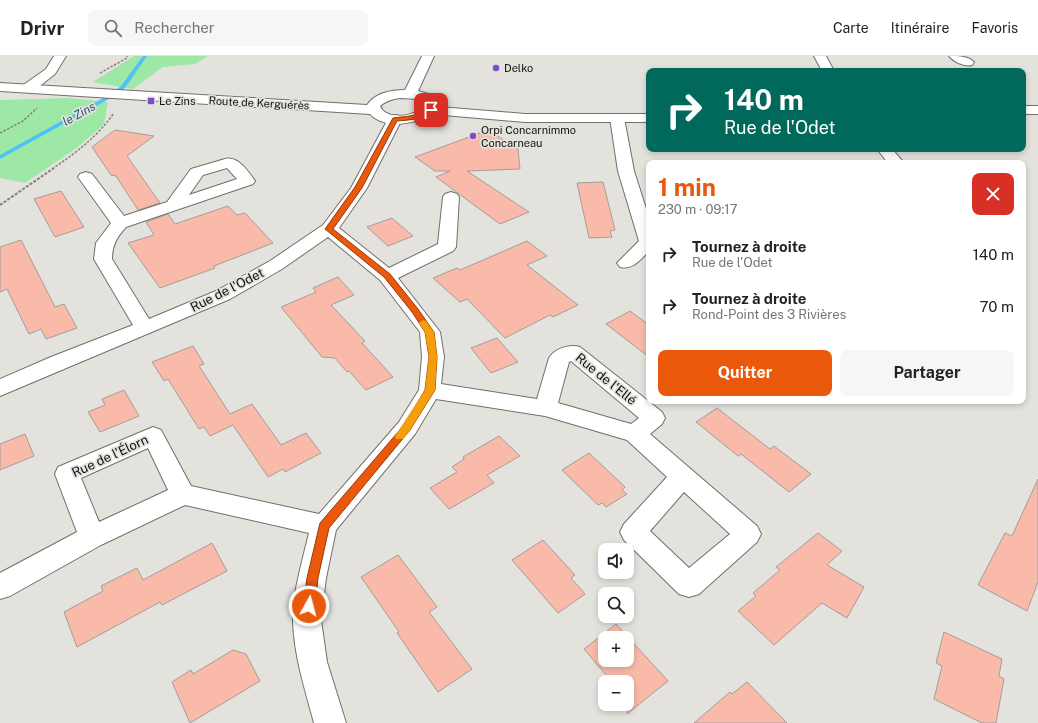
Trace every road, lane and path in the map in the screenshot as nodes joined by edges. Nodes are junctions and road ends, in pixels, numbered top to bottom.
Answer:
1 (60, 56) edge
2 (428, 56) edge
3 (820, 56) edge
4 (956, 56) edge
5 (968, 62) dead end
6 (826, 68) edge
7 (0, 87) edge
8 (26, 89) junction
9 (410, 94) junction
10 (38, 107) dead end
11 (112, 108) dead end
12 (374, 110) junction
13 (431, 110) junction
14 (1026, 110) edge
15 (1038, 110) edge
16 (617, 118) junction
17 (646, 118) edge
18 (395, 119) junction
19 (0, 133) edge
20 (887, 152) edge
21 (893, 160) edge
22 (86, 177) dead end
23 (451, 197) dead end
24 (0, 205) edge
25 (173, 205) dead end
26 (120, 223) junction
27 (329, 229) junction
28 (646, 236) edge
29 (646, 244) edge
30 (626, 263) dead end
31 (387, 276) junction
32 (145, 328) junction
33 (0, 388) edge
34 (430, 390) junction
35 (545, 408) junction
36 (635, 434) junction
37 (682, 477) dead end
38 (183, 494) junction
39 (324, 526) junction
40 (92, 537) junction
41 (0, 587) edge
42 (330, 723) edge

1 - 8 street
2 - 9 street
3 - 6 street
4 - 5 street
7 - 8 street, Route de Kerguérès
8 - 12 street, Route de Kerguérès
9 - 12 street
9 - 13 street
10 - 19 path
11 - 24 path
12 - 18 street
13 - 16 street
13 - 18 street
14 - 15 street
16 - 17 street
16 - 28 street
18 - 27 street, Rue de l'Odet
20 - 21 street
22 - 26 street
23 - 31 street
25 - 26 street
26 - 32 street
27 - 31 street
27 - 32 street, Rue de l'Odet
29 - 30 street
31 - 34 street
32 - 33 street, Rue de l'Odet
34 - 35 street
34 - 39 street
35 - 36 street
35 - 36 street, Rue de l'Ellé
36 - 37 street
38 - 39 street
38 - 40 street
38 - 40 street, Rue de l'Élorn
39 - 42 street
40 - 41 street

